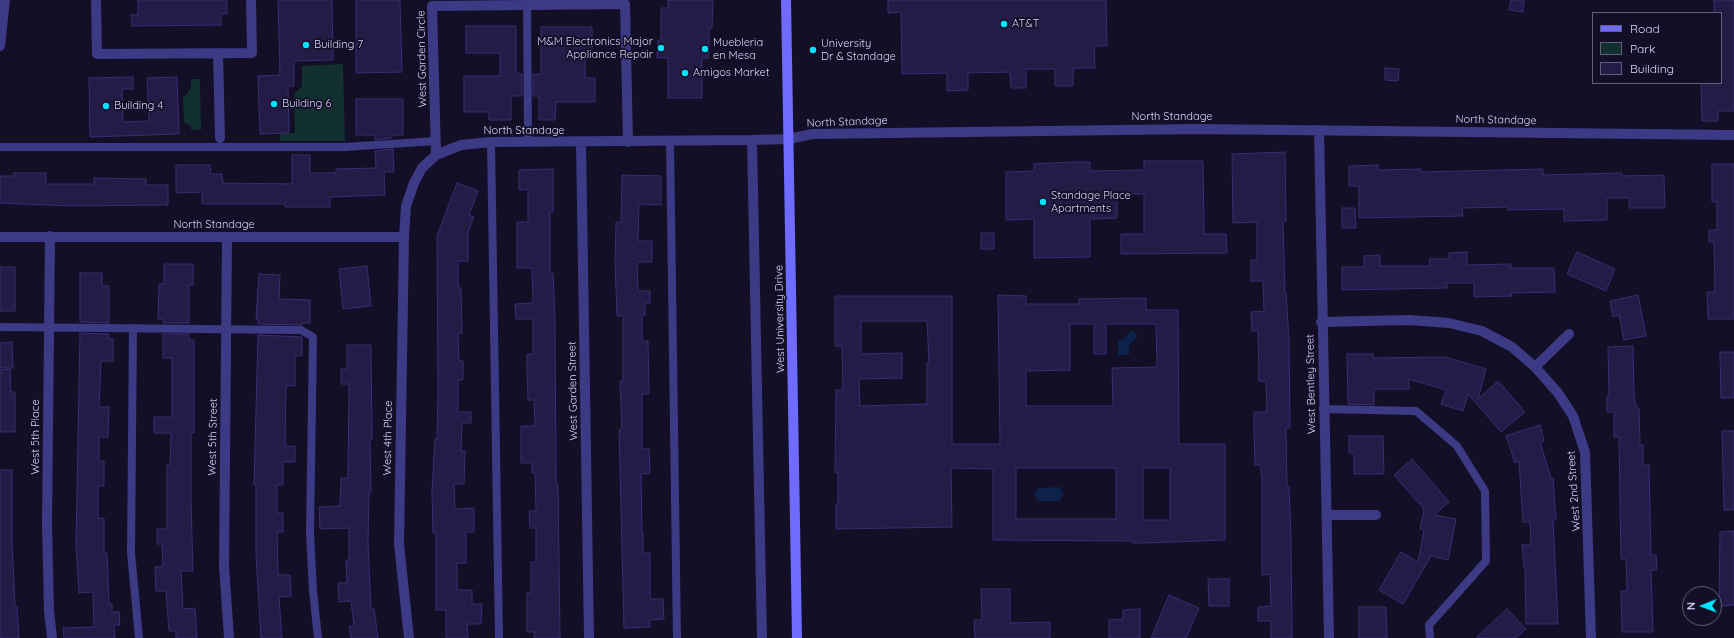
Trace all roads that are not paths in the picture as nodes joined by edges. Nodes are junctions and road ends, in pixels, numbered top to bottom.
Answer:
1 (5, 0) edge
2 (96, 0) edge
3 (252, 0) edge
4 (786, 0) edge
5 (626, 2) edge
6 (527, 5) junction
7 (0, 46) edge
8 (218, 53) junction
9 (1319, 130) junction
10 (1734, 135) edge
11 (220, 138) dead end
12 (789, 139) junction
13 (752, 140) junction
14 (436, 141) junction
15 (491, 142) junction
16 (528, 142) junction
17 (628, 142) junction
18 (670, 142) junction
19 (582, 143) junction
20 (0, 147) edge
21 (436, 155) junction
22 (50, 236) junction
23 (0, 237) edge
24 (227, 237) junction
25 (404, 237) junction
26 (1321, 322) junction
27 (0, 327) edge
28 (49, 327) junction
29 (133, 328) junction
30 (226, 329) junction
31 (1569, 334) dead end
32 (1535, 367) junction
33 (1323, 409) junction
34 (1326, 515) junction
35 (1376, 515) dead end
36 (52, 638) edge
37 (139, 638) edge
38 (230, 638) edge
39 (318, 638) edge
40 (409, 638) edge
41 (499, 638) edge
42 (589, 638) edge
43 (677, 638) edge
44 (762, 638) edge
45 (797, 638) edge
46 (1329, 638) edge
47 (1430, 638) edge
48 (1591, 638) edge

1 - 7 street
2 - 8 street
3 - 8 street
4 - 12 main road, West University Drive
5 - 6 street, West Garden Circle
5 - 17 street, West Garden Circle
6 - 14 street, West Garden Circle
6 - 16 lane
8 - 11 street
9 - 10 street, North Standage
9 - 12 street, North Standage
9 - 26 street, West Bentley Street
12 - 13 street, North Standage
12 - 45 main road, West University Drive
13 - 18 street, North Standage
13 - 44 street
14 - 20 lane
14 - 21 street, West Garden Circle
15 - 16 street, North Standage
15 - 21 street, North Standage
15 - 41 lane
16 - 19 street, North Standage
17 - 18 street, North Standage
17 - 19 street, North Standage
18 - 43 lane
19 - 42 street, West Garden Street
21 - 25 street, North Standage
22 - 23 street, North Standage
22 - 24 street, North Standage
22 - 28 street, West 5th Place
24 - 25 street, North Standage
24 - 30 street, West 5th Street
25 - 40 street, West 4th Place
26 - 32 street, West 2nd Street
26 - 33 street, West Bentley Street
27 - 28 lane
28 - 29 lane
28 - 36 street, West 5th Place
29 - 30 lane
29 - 37 lane
30 - 38 street, West 5th Street
30 - 39 lane
31 - 32 street
32 - 48 street, West 2nd Street
33 - 34 street, West Bentley Street
33 - 47 lane
34 - 35 street
34 - 46 street, West Bentley Street

